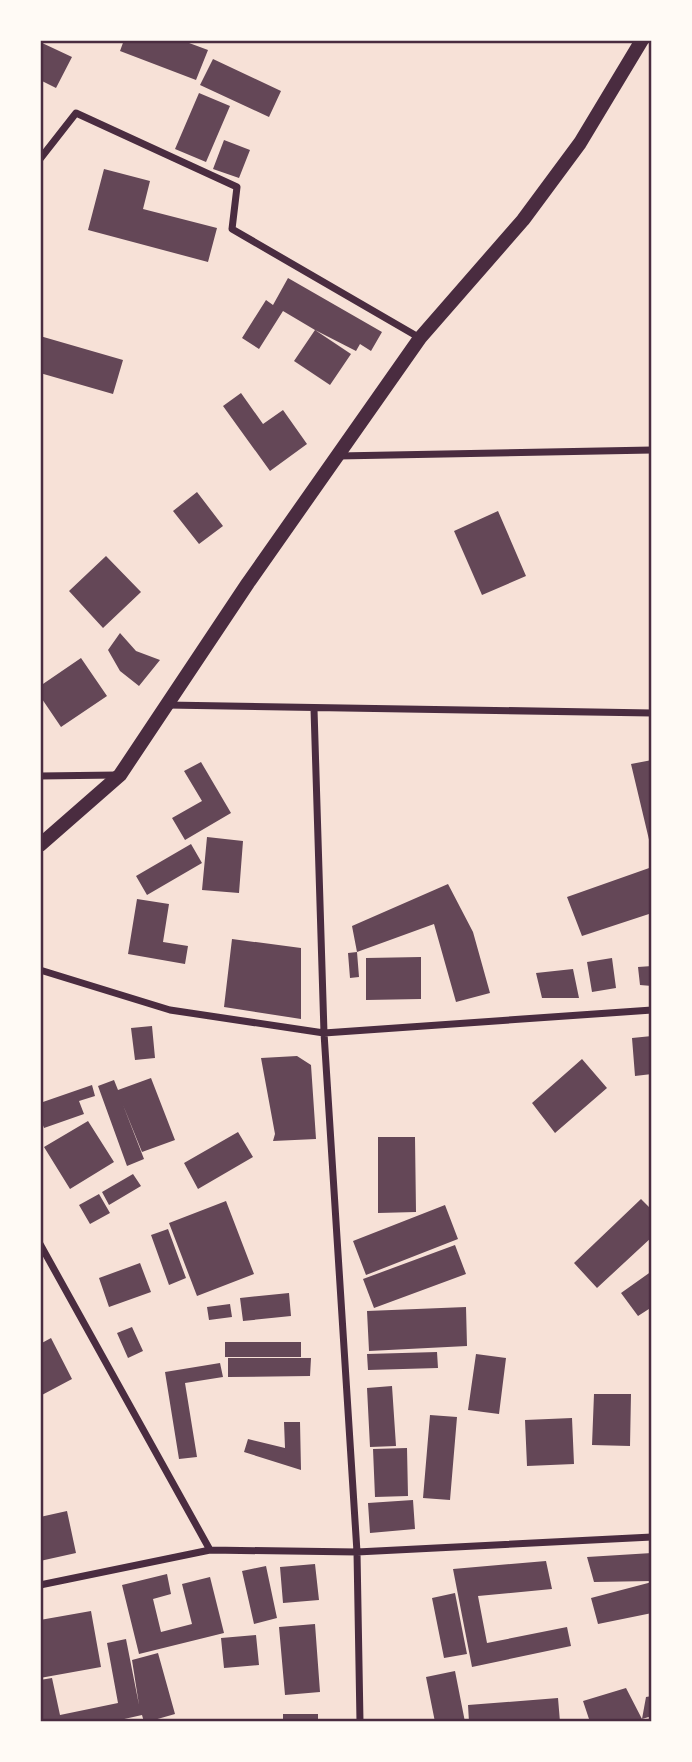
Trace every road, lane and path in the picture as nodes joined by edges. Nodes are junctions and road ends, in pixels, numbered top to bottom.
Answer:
1 (642, 40) edge
2 (40, 159) edge
3 (419, 338) junction
4 (652, 450) edge
5 (337, 456) junction
6 (167, 705) junction
7 (314, 709) junction
8 (652, 713) edge
9 (120, 775) junction
10 (40, 776) edge
11 (40, 845) edge
12 (40, 970) edge
13 (652, 1010) edge
14 (324, 1033) junction
15 (40, 1244) edge
16 (652, 1537) edge
17 (210, 1550) junction
18 (357, 1552) junction
19 (40, 1585) edge
20 (360, 1722) edge

1 - 3 main road
2 - 3 street
3 - 5 main road
4 - 5 street
5 - 6 main road
6 - 7 street
6 - 9 main road
7 - 8 street
7 - 14 street
9 - 10 street
9 - 11 main road
12 - 14 street
13 - 14 street
14 - 18 street
15 - 17 street
16 - 18 street
17 - 18 street
17 - 19 street
18 - 20 street

